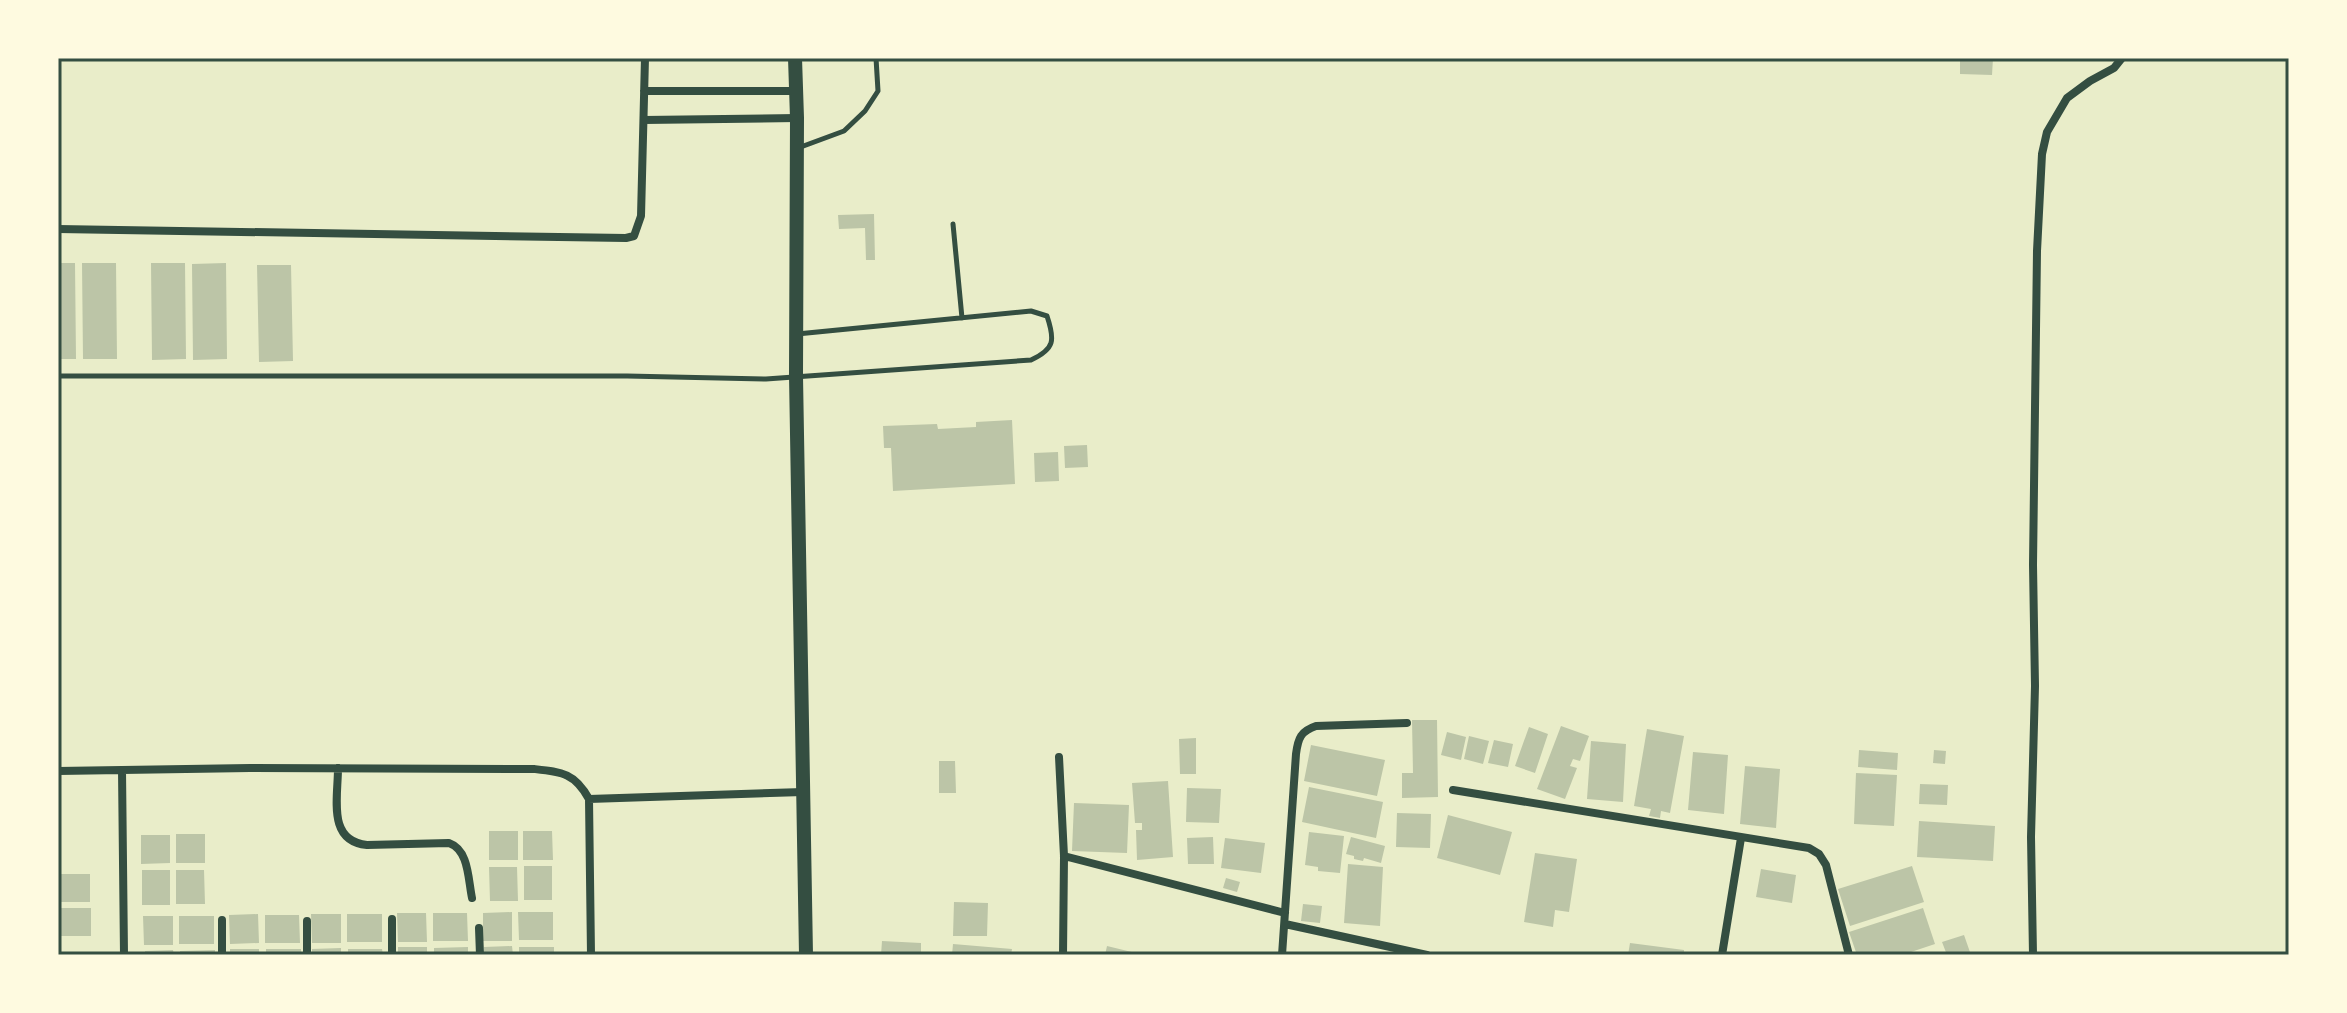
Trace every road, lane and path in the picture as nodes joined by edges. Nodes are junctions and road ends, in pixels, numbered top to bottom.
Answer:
1 (645, 58) edge
2 (795, 58) edge
3 (876, 58) edge
4 (2122, 58) edge
5 (644, 91) junction
6 (795, 91) junction
7 (797, 118) junction
8 (644, 120) junction
9 (796, 148) junction
10 (953, 224) dead end
11 (58, 229) edge
12 (962, 318) junction
13 (796, 334) junction
14 (58, 376) edge
15 (796, 376) junction
16 (1407, 723) dead end
17 (1059, 757) dead end
18 (338, 768) junction
19 (122, 770) junction
20 (58, 771) edge
21 (1453, 790) dead end
22 (803, 792) junction
23 (589, 799) junction
24 (1741, 838) junction
25 (1064, 856) junction
26 (472, 898) dead end
27 (1285, 913) junction
28 (392, 919) dead end
29 (222, 920) dead end
30 (307, 921) dead end
31 (1285, 924) junction
32 (479, 928) dead end
33 (124, 955) edge
34 (222, 955) edge
35 (307, 955) edge
36 (392, 955) edge
37 (480, 955) edge
38 (591, 955) edge
39 (806, 955) edge
40 (1063, 955) edge
41 (1282, 955) edge
42 (1427, 955) edge
43 (1722, 955) edge
44 (1849, 955) edge
45 (2033, 955) edge

1 - 5 street
2 - 6 main road
3 - 9 lane
4 - 45 street
5 - 6 street
5 - 8 street
6 - 7 main road
7 - 8 street
7 - 9 main road
8 - 11 street
9 - 13 main road
10 - 12 lane
12 - 13 lane
12 - 15 lane
13 - 15 main road
14 - 15 lane
15 - 22 main road
16 - 27 street
17 - 25 street
18 - 19 street
18 - 23 street
18 - 26 street
19 - 20 street
19 - 33 street
21 - 24 street
22 - 23 street
22 - 39 main road
23 - 38 street
24 - 43 street
24 - 44 street
25 - 27 street
25 - 40 street
27 - 31 street
28 - 36 street
29 - 34 street
30 - 35 street
31 - 41 street
31 - 42 street
32 - 37 street

